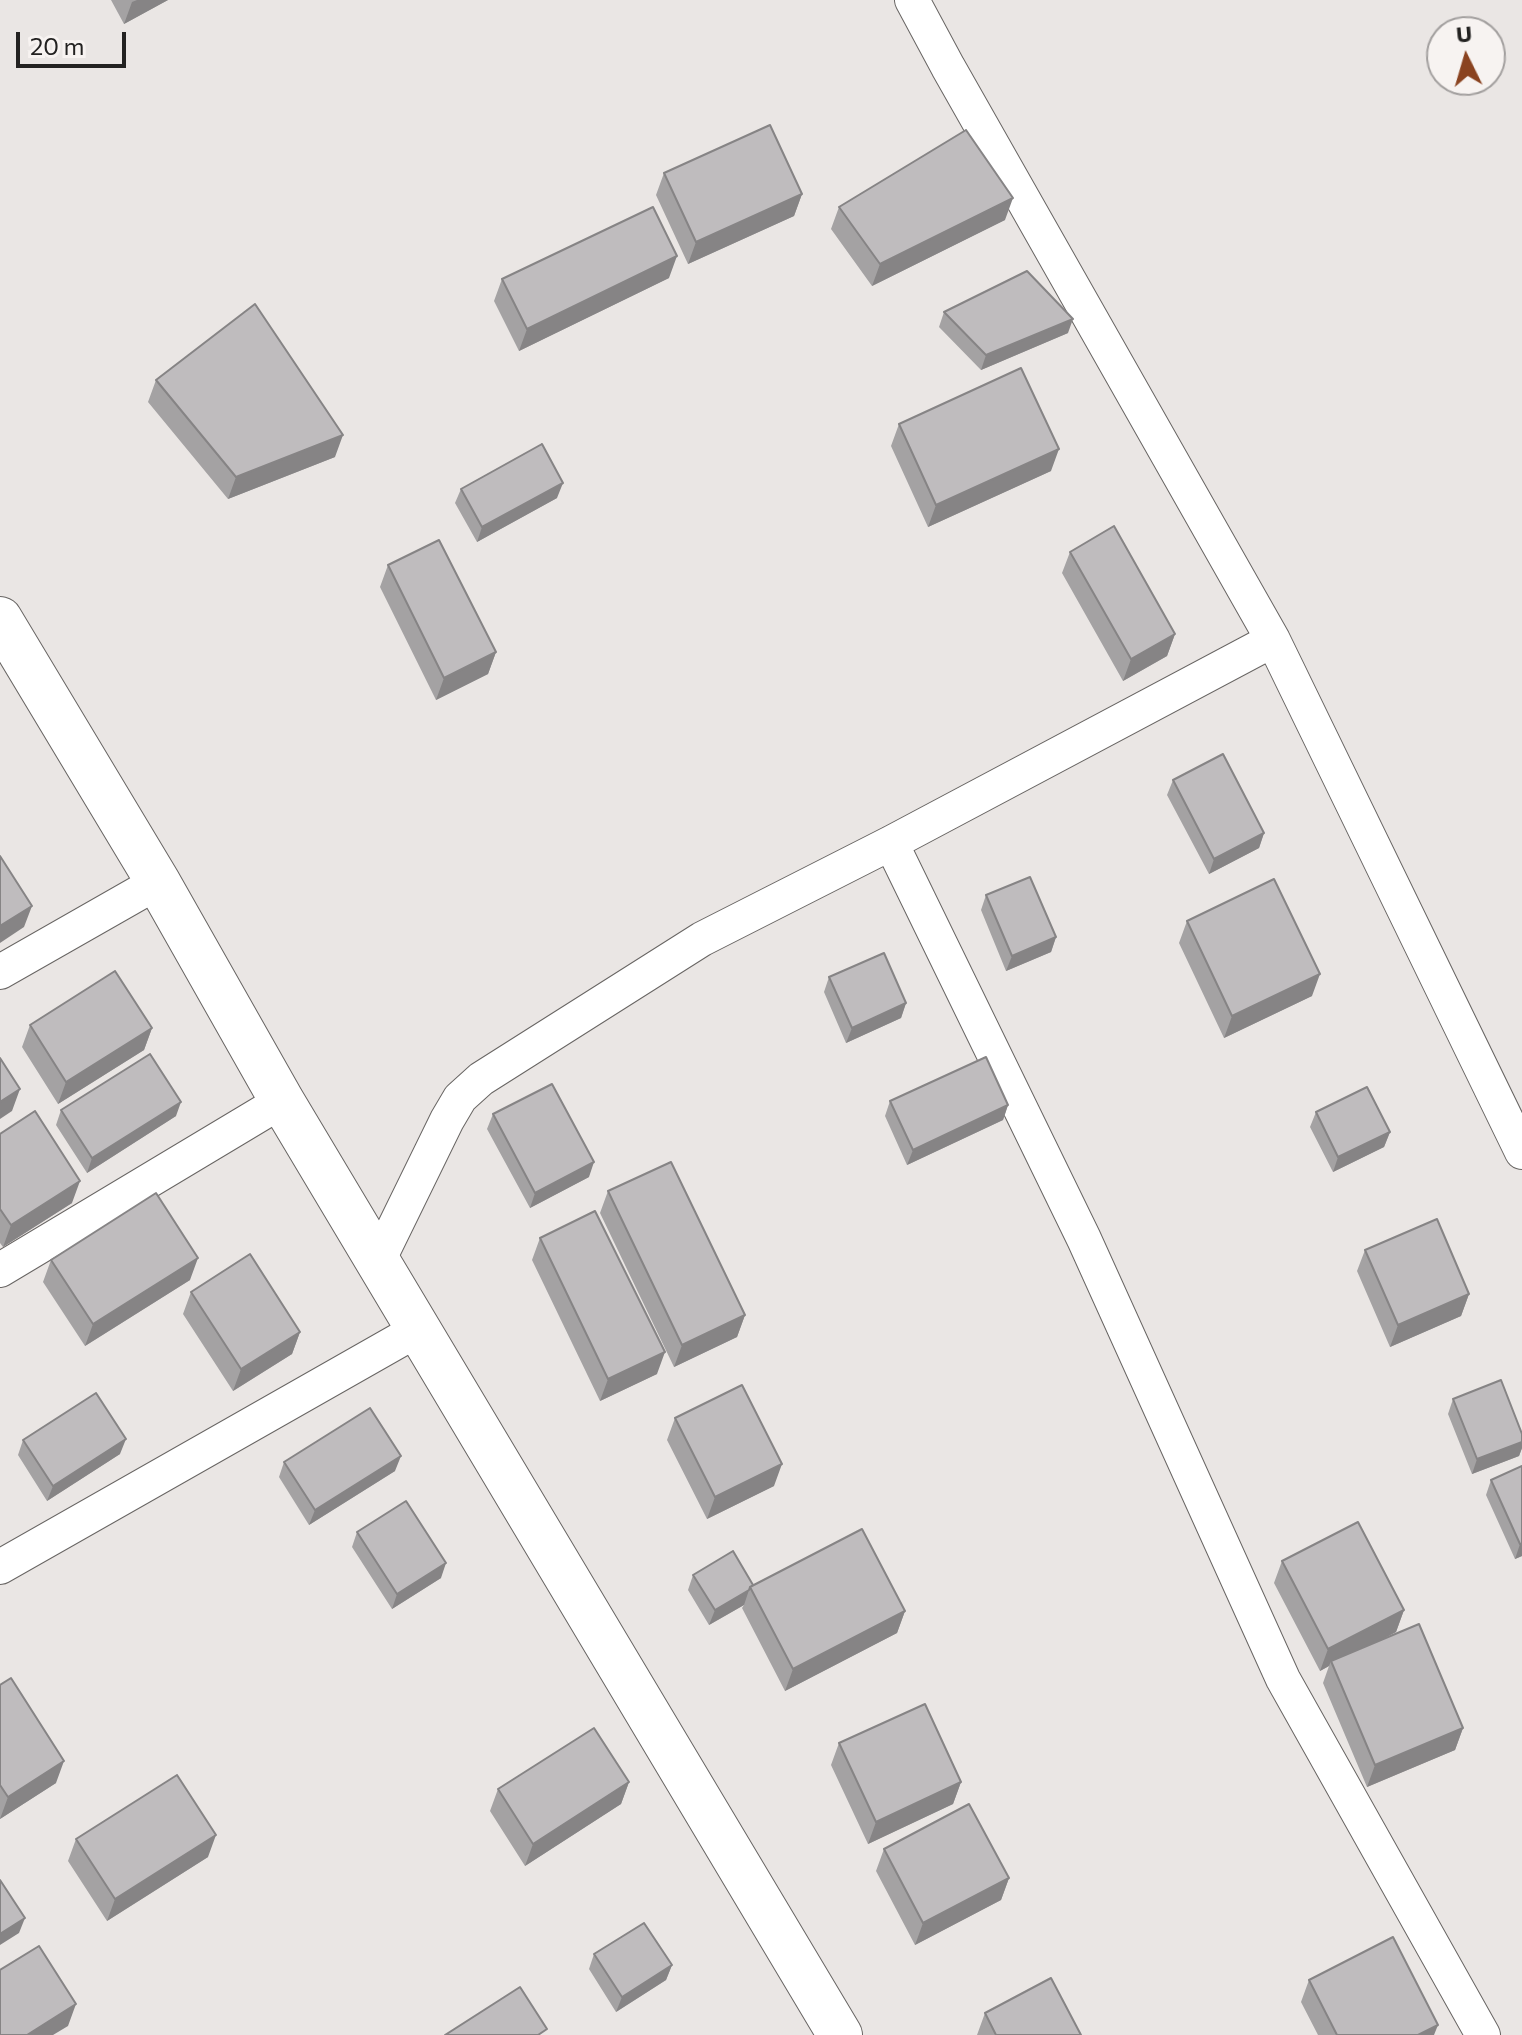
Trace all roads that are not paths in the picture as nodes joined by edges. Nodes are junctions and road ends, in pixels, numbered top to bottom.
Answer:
1 (912, 0) edge
2 (0, 619) edge
3 (1273, 640) junction
4 (891, 843) junction
5 (158, 882) junction
6 (0, 972) edge
7 (282, 1101) junction
8 (1522, 1152) edge
9 (378, 1261) junction
10 (0, 1270) edge
11 (419, 1329) junction
12 (0, 1567) edge
13 (840, 2035) edge
14 (1483, 2035) edge

1 - 3 street
2 - 5 street
3 - 4 street
3 - 8 street
4 - 9 street
4 - 14 street
5 - 6 street
5 - 7 street
7 - 9 street
7 - 10 street
9 - 11 street
11 - 12 street
11 - 13 street

